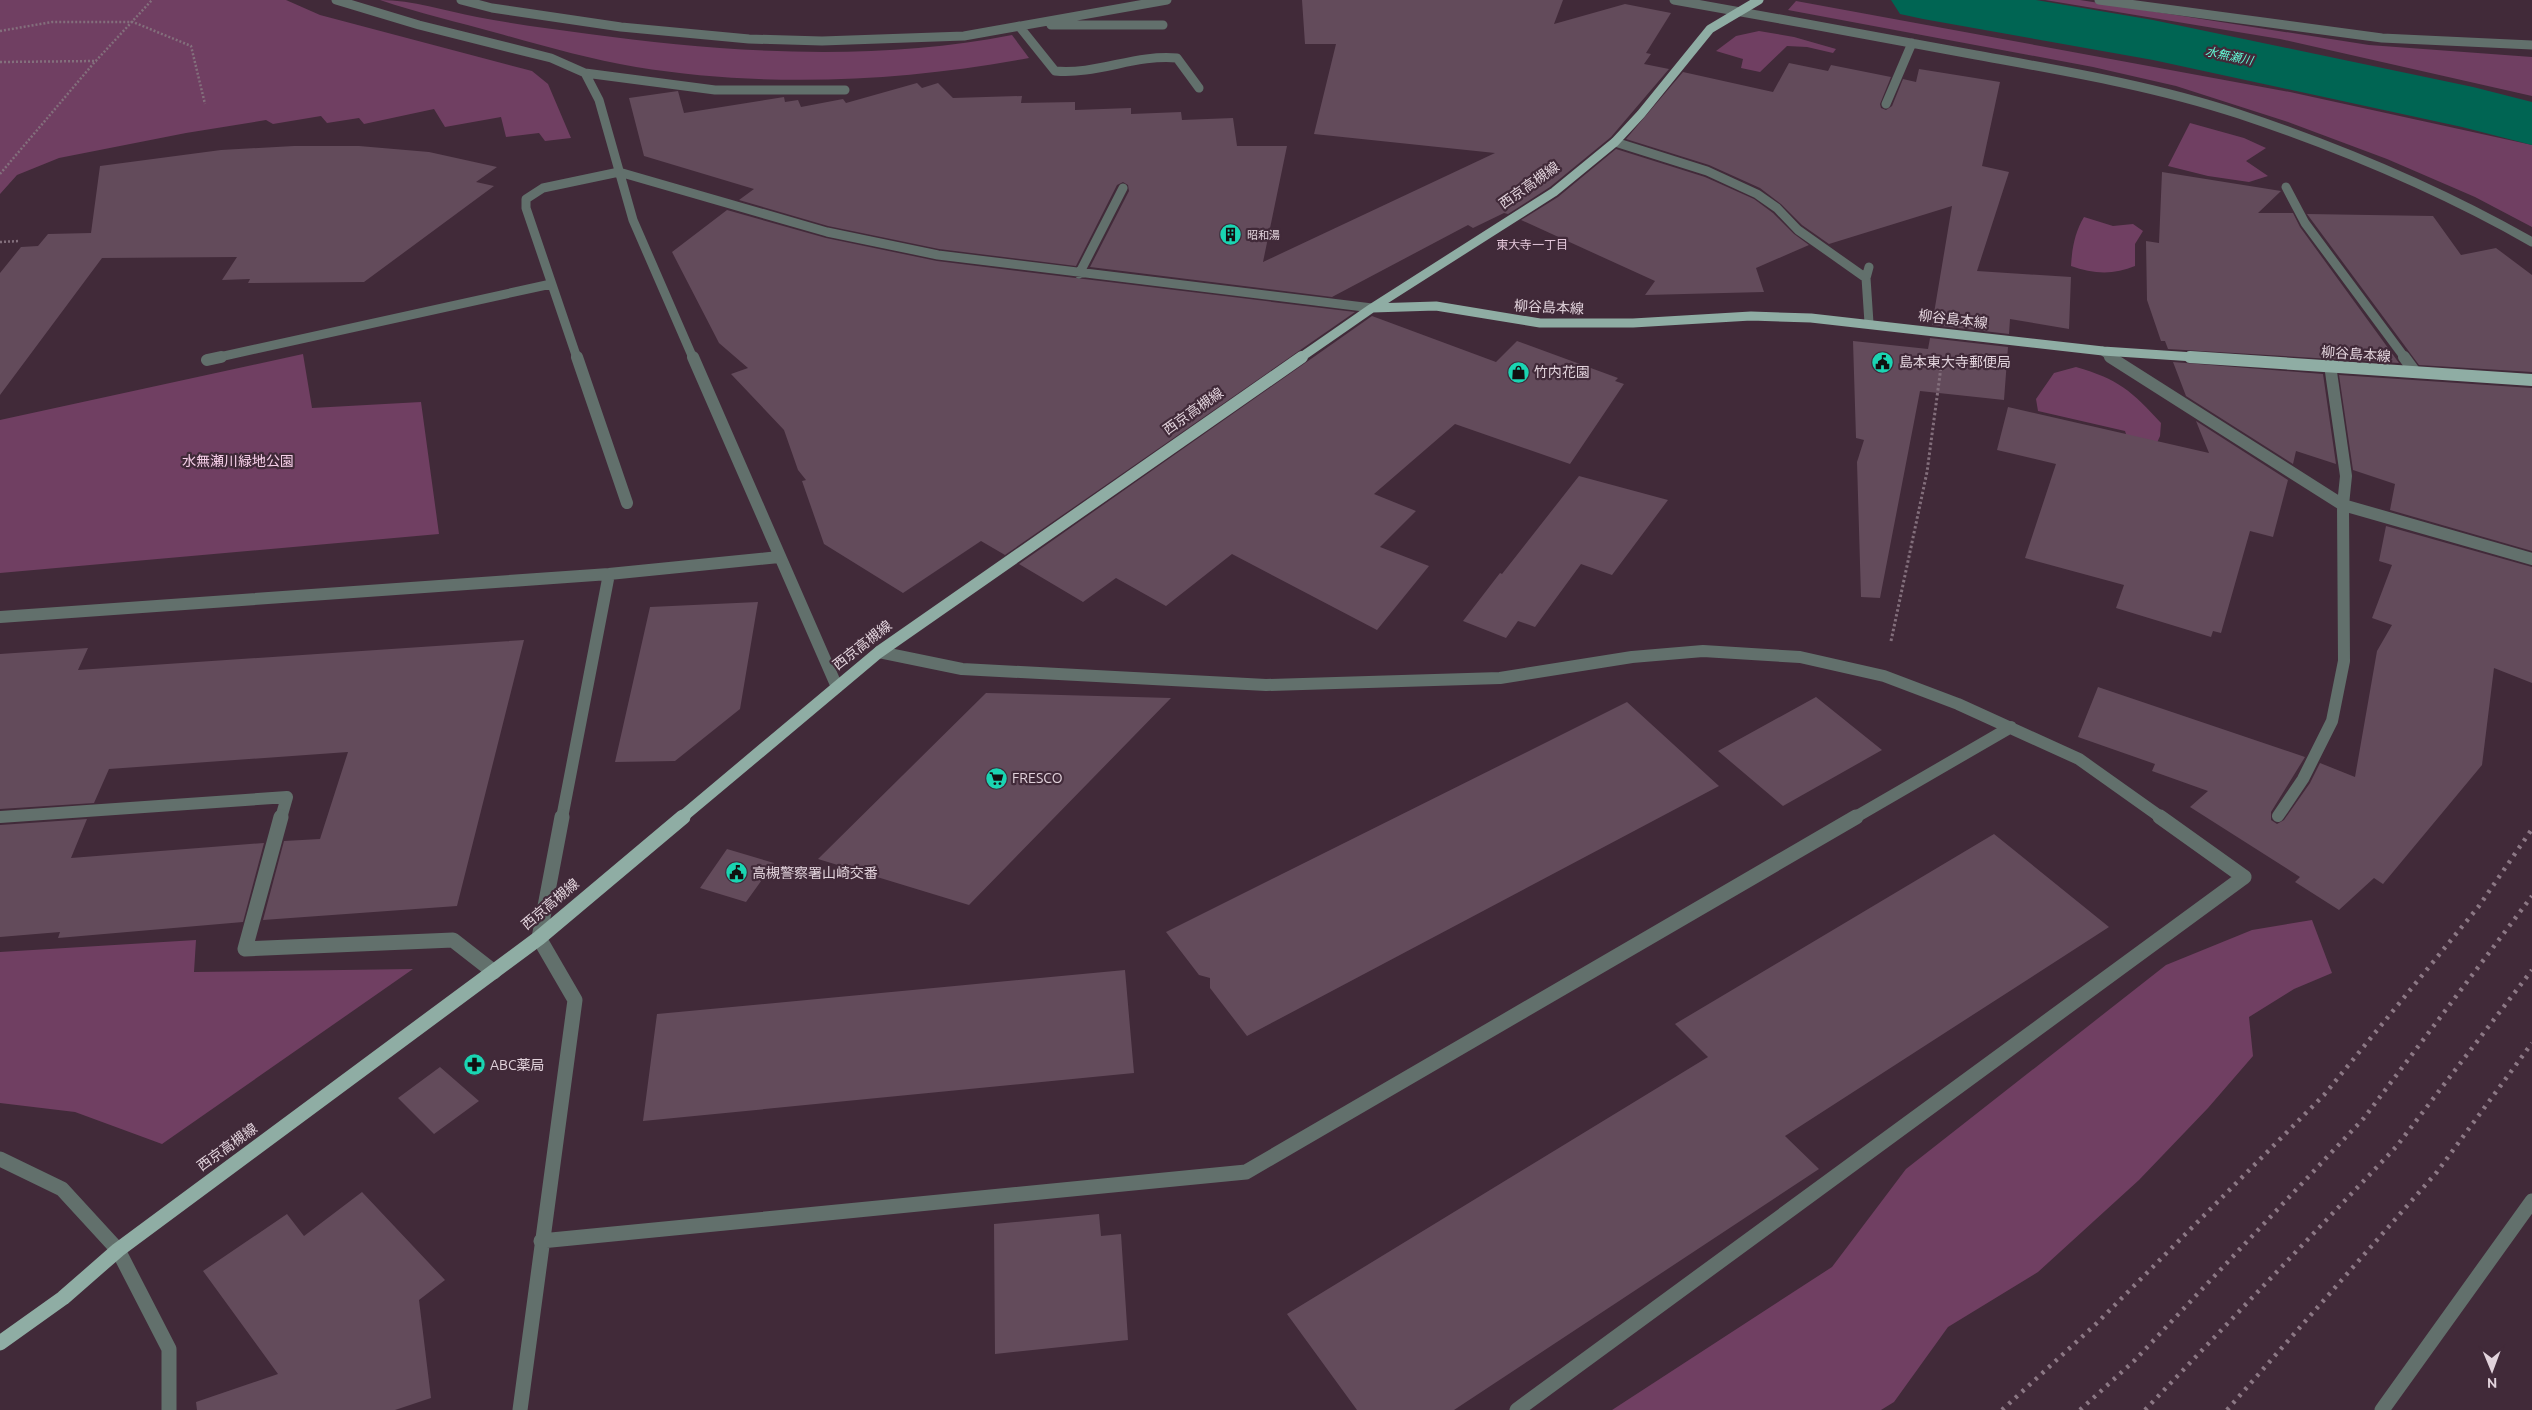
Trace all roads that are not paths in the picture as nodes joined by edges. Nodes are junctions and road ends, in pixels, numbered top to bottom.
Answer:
1 (336, 0) edge
2 (461, 0) edge
3 (1167, 0) edge
4 (1674, 0) edge
5 (2098, 0) edge
6 (1756, 1) edge
7 (1739, 12) junction
8 (1163, 25) dead end
9 (1019, 26) junction
10 (1912, 43) junction
11 (2532, 45) edge
12 (585, 73) junction
13 (1199, 88) dead end
14 (844, 90) dead end
15 (1886, 104) dead end
16 (1615, 142) junction
17 (619, 172) junction
18 (2286, 187) dead end
19 (1122, 188) dead end
20 (2532, 242) edge
21 (1869, 268) dead end
22 (1079, 274) junction
23 (1866, 278) junction
24 (552, 284) junction
25 (1372, 308) junction
26 (1869, 323) junction
27 (2103, 351) junction
28 (207, 360) dead end
29 (2330, 365) junction
30 (2415, 372) junction
31 (2532, 380) edge
32 (627, 504) dead end
33 (2343, 505) junction
34 (779, 557) junction
35 (2532, 559) edge
36 (609, 574) junction
37 (0, 617) edge
38 (879, 652) junction
39 (837, 687) junction
40 (2011, 726) junction
41 (2278, 816) dead end
42 (0, 817) edge
43 (538, 938) junction
44 (494, 972) junction
45 (0, 1159) edge
46 (2532, 1201) edge
47 (541, 1241) junction
48 (118, 1250) junction
49 (0, 1343) edge
50 (169, 1410) edge
51 (520, 1410) edge
52 (1516, 1410) edge
53 (2382, 1410) edge

1 - 12 street
2 - 9 street
3 - 9 street
4 - 7 street
5 - 11 street
6 - 7 main road, 西京高槻線
7 - 10 street
7 - 16 main road, 西京高槻線
8 - 9 street
9 - 13 street
10 - 15 street
10 - 20 street
12 - 14 street
12 - 17 street
16 - 23 street
16 - 25 main road, 西京高槻線
17 - 22 street
17 - 24 street
17 - 34 street
18 - 30 street
19 - 22 street
21 - 23 street
22 - 25 street
23 - 26 street
24 - 28 street
24 - 32 street
25 - 26 main road, 柳谷島本線
25 - 38 main road, 西京高槻線
26 - 27 main road, 柳谷島本線
27 - 29 main road, 柳谷島本線
27 - 33 street
29 - 30 main road, 柳谷島本線
29 - 33 street
30 - 31 main road, 柳谷島本線
33 - 35 street
33 - 41 street
34 - 36 street
34 - 39 street
36 - 37 street
36 - 43 street
38 - 39 main road, 西京高槻線
38 - 40 street
39 - 43 main road, 西京高槻線
40 - 47 street
40 - 52 street
42 - 44 street
43 - 44 main road, 西京高槻線
43 - 47 street
44 - 48 main road, 西京高槻線
45 - 48 street
46 - 53 street
47 - 51 street
48 - 49 main road, 西京高槻線
48 - 50 street

